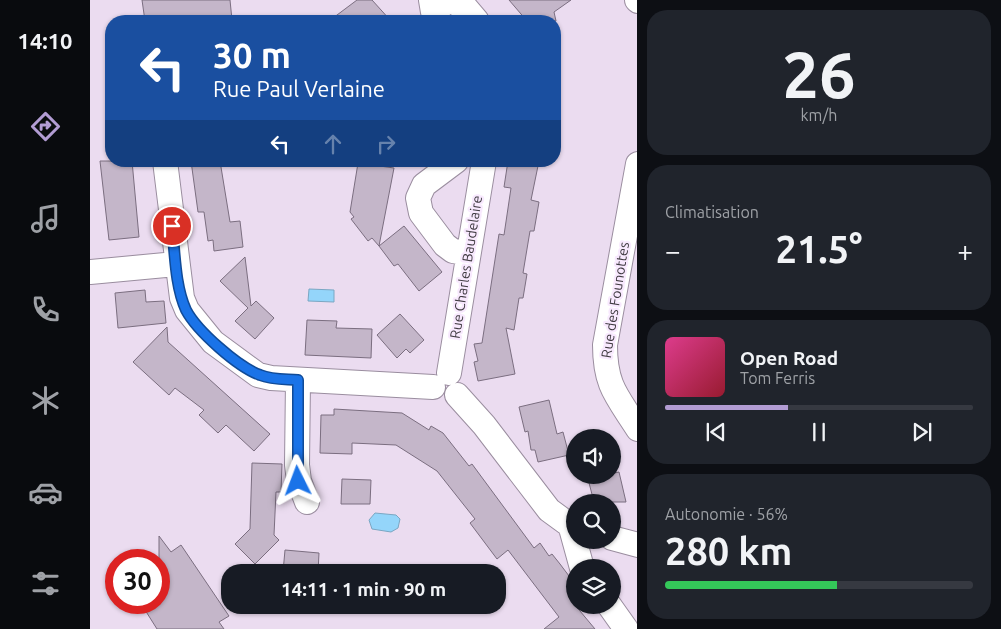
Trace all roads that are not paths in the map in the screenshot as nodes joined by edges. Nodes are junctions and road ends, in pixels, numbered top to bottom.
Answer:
1 (431, 0) edge
2 (448, 0) edge
3 (435, 15) edge
4 (472, 15) edge
5 (637, 164) edge
6 (166, 167) edge
7 (448, 167) edge
8 (483, 167) edge
9 (467, 253) junction
10 (176, 264) junction
11 (90, 272) edge
12 (298, 380) junction
13 (441, 380) junction
14 (637, 428) edge
15 (308, 502) dead end
16 (566, 523) edge
17 (637, 536) edge
18 (621, 537) edge
19 (621, 540) edge
20 (637, 545) edge
21 (615, 614) edge
22 (626, 629) edge

1 - 3 street
2 - 4 street
5 - 14 street, Rue des Founottes
6 - 10 street
7 - 9 street
8 - 9 street, Rue Charles Baudelaire
9 - 13 street, Rue Charles Baudelaire
10 - 11 street
10 - 12 street
12 - 13 street
12 - 15 street
13 - 16 street
17 - 18 street
19 - 20 street
21 - 22 street

